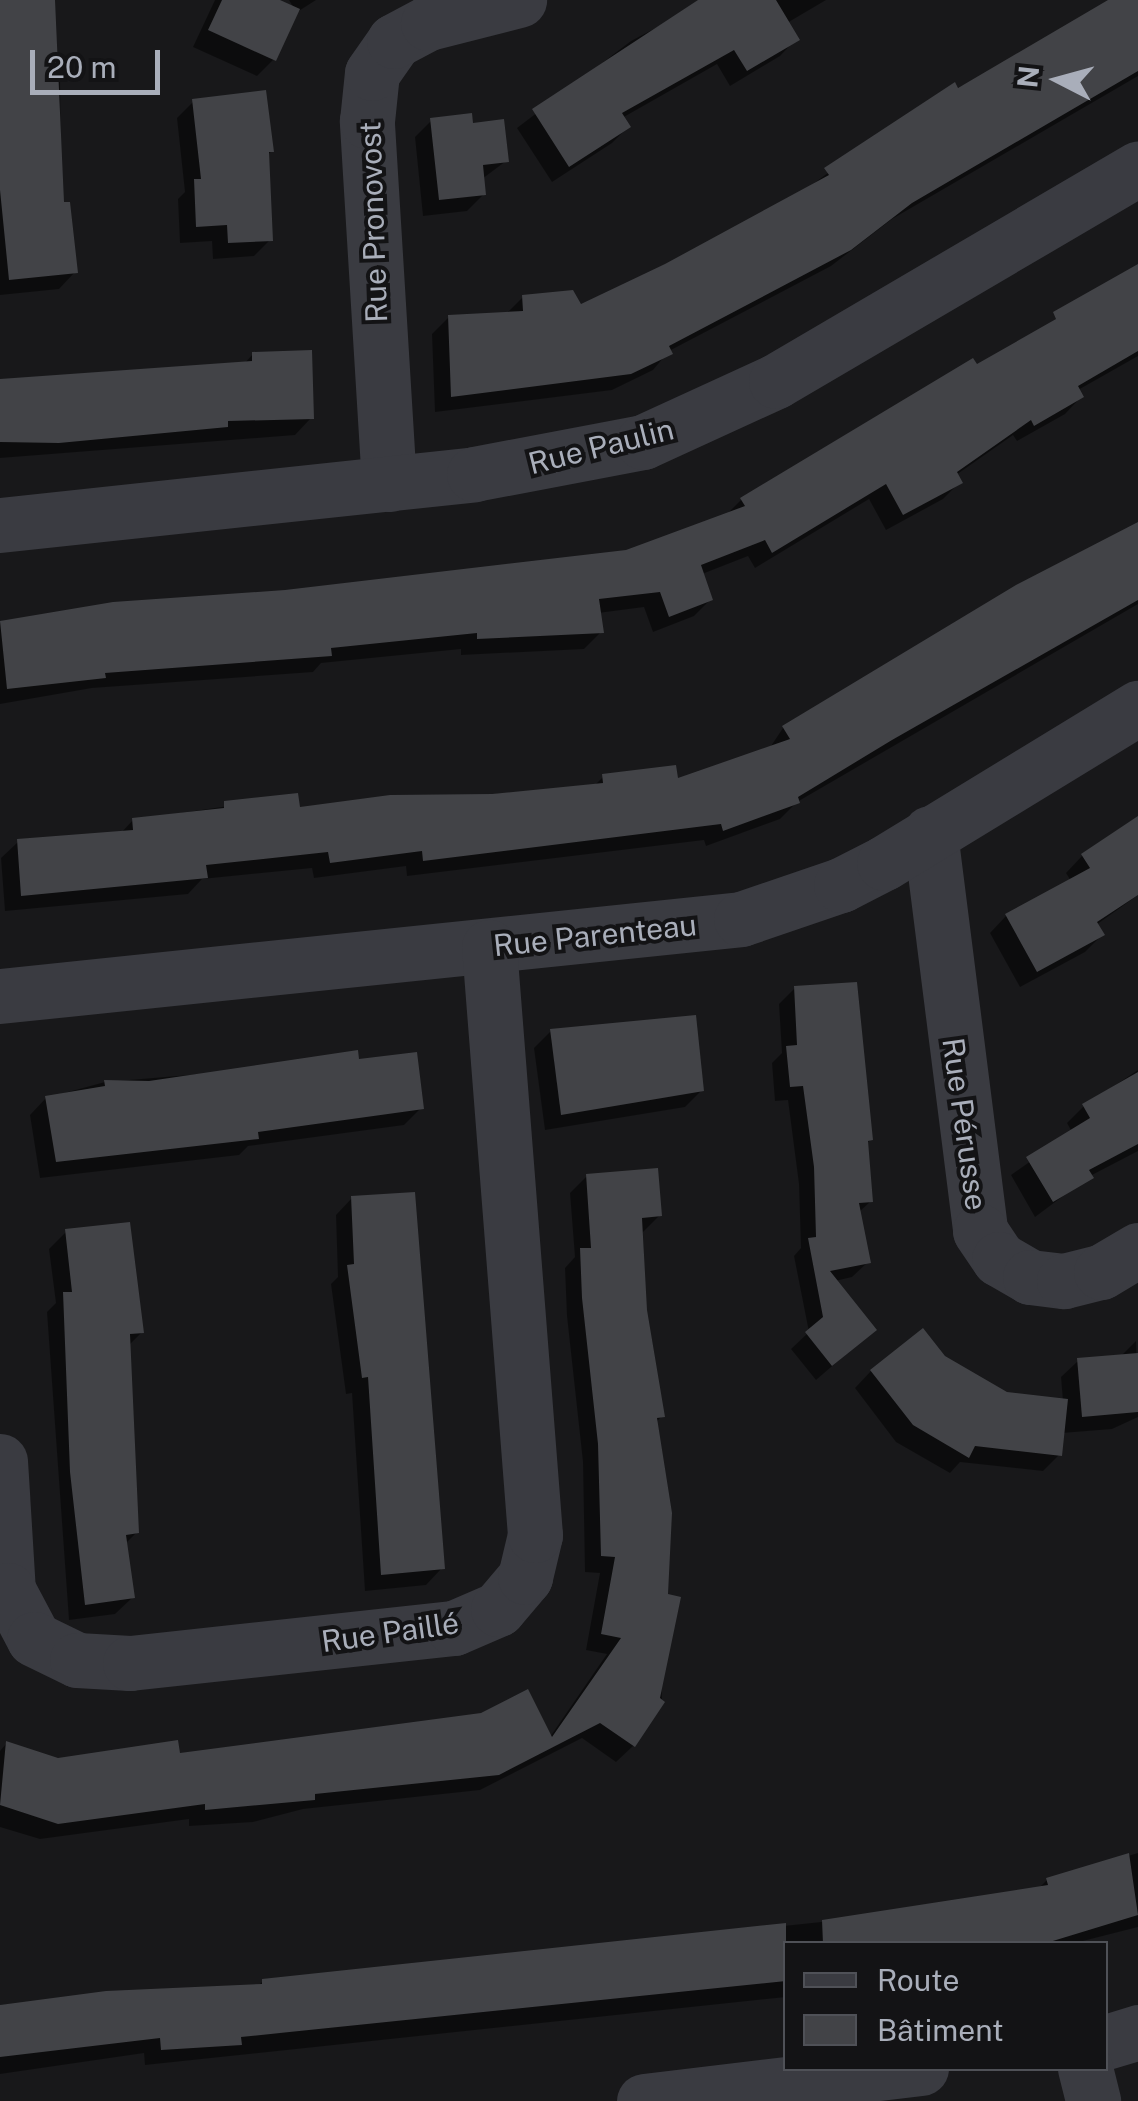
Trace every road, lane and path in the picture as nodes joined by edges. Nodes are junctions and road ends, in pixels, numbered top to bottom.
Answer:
1 (519, 0) edge
2 (1138, 170) edge
3 (389, 484) junction
4 (0, 525) edge
5 (1138, 708) edge
6 (930, 833) junction
7 (488, 947) junction
8 (0, 996) edge
9 (1138, 1250) edge
10 (0, 1461) edge
11 (1138, 2032) edge
12 (1108, 2041) edge
13 (895, 2071) edge
14 (1086, 2071) edge
15 (644, 2101) edge
16 (1094, 2101) edge

1 - 3 street, Rue Pronovost
2 - 3 street, Rue Paulin
3 - 4 street, Rue Paulin
5 - 6 street, Rue Parenteau
6 - 7 street, Rue Parenteau
6 - 9 street, Rue Pérusse
7 - 8 street, Rue Parenteau
7 - 10 street, Rue Paillé
11 - 12 street
13 - 15 street
14 - 16 street

